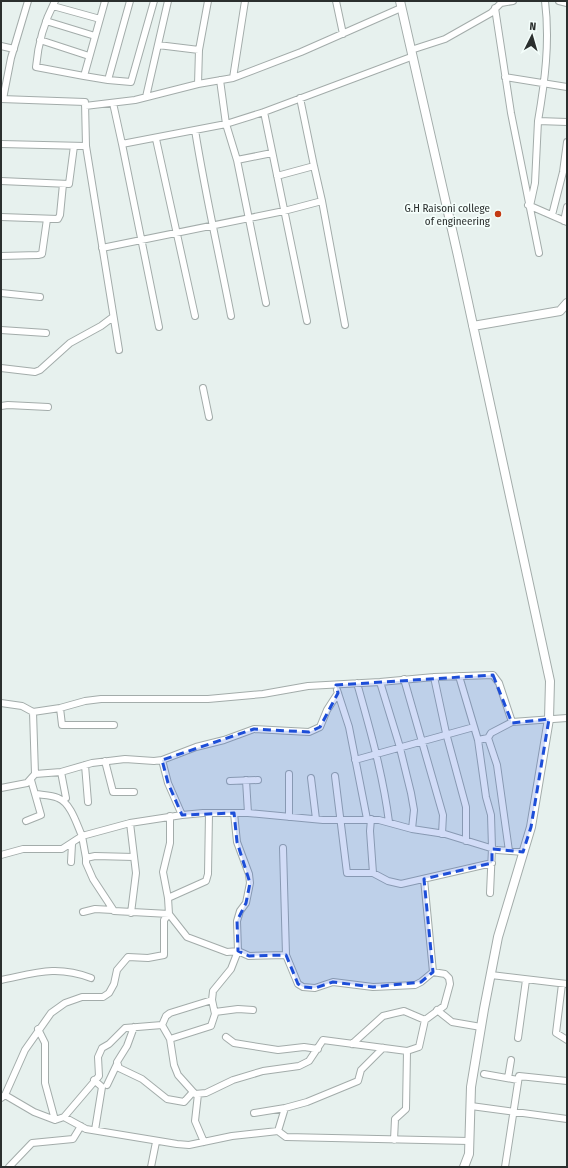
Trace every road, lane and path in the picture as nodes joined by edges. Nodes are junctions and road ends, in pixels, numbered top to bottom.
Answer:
1 (28, 1) edge
2 (105, 1) edge
3 (130, 1) edge
4 (154, 1) edge
5 (168, 1) edge
6 (208, 1) edge
7 (245, 1) edge
8 (336, 1) edge
9 (513, 1) edge
10 (545, 1) edge
11 (559, 1) edge
12 (54, 3) edge
13 (567, 3) edge
14 (401, 4) edge
15 (495, 8) junction
16 (100, 19) junction
17 (46, 21) junction
18 (343, 34) junction
19 (95, 36) junction
20 (40, 40) junction
21 (158, 45) junction
22 (1, 46) edge
23 (14, 49) junction
24 (199, 50) junction
25 (411, 54) junction
26 (90, 56) junction
27 (84, 76) junction
28 (505, 77) junction
29 (233, 78) junction
30 (4, 79) edge
31 (108, 80) junction
32 (220, 80) junction
33 (545, 83) junction
34 (198, 84) junction
35 (567, 87) edge
36 (146, 97) junction
37 (300, 98) junction
38 (2, 99) edge
39 (113, 103) junction
40 (85, 106) junction
41 (264, 112) junction
42 (538, 121) junction
43 (567, 122) edge
44 (226, 124) junction
45 (196, 130) junction
46 (156, 138) junction
47 (567, 142) edge
48 (1, 144) edge
49 (122, 144) junction
50 (74, 146) junction
51 (86, 146) junction
52 (272, 153) junction
53 (236, 160) junction
54 (314, 166) junction
55 (277, 176) junction
56 (1, 181) edge
57 (63, 184) junction
58 (322, 201) junction
59 (529, 205) junction
60 (567, 207) edge
61 (284, 211) junction
62 (552, 215) junction
63 (1, 217) edge
64 (248, 218) junction
65 (47, 219) junction
66 (565, 222) edge
67 (214, 225) junction
68 (177, 232) junction
69 (141, 240) junction
70 (102, 248) junction
71 (539, 253) dead end
72 (2, 256) edge
73 (1, 263) edge
74 (1, 293) edge
75 (40, 296) dead end
76 (567, 303) edge
77 (266, 304) dead end
78 (195, 316) dead end
79 (231, 316) dead end
80 (113, 317) junction
81 (307, 321) dead end
82 (345, 325) dead end
83 (473, 326) junction
84 (159, 327) dead end
85 (1, 330) edge
86 (46, 333) dead end
87 (119, 350) dead end
88 (1, 368) edge
89 (203, 388) dead end
90 (1, 406) edge
91 (48, 407) dead end
92 (209, 417) dead end
93 (459, 676) junction
94 (434, 677) junction
95 (404, 679) junction
96 (380, 682) junction
97 (357, 683) junction
98 (336, 685) junction
99 (338, 693) junction
100 (1, 703) edge
101 (60, 708) junction
102 (33, 712) junction
103 (567, 718) edge
104 (549, 719) junction
105 (512, 722) junction
106 (114, 725) dead end
107 (474, 727) junction
108 (446, 734) junction
109 (488, 738) junction
110 (422, 740) junction
111 (478, 740) junction
112 (400, 746) junction
113 (377, 753) junction
114 (162, 760) junction
115 (355, 760) junction
116 (105, 761) junction
117 (85, 765) junction
118 (61, 772) junction
119 (35, 774) junction
120 (289, 774) dead end
121 (335, 776) dead end
122 (312, 778) dead end
123 (31, 780) junction
124 (246, 780) junction
125 (258, 780) dead end
126 (230, 781) dead end
127 (1, 788) edge
128 (134, 792) dead end
129 (36, 794) junction
130 (66, 798) dead end
131 (88, 802) dead end
132 (209, 812) junction
133 (234, 813) junction
134 (248, 813) junction
135 (182, 815) junction
136 (170, 816) junction
137 (289, 817) junction
138 (316, 819) junction
139 (341, 819) junction
140 (369, 819) junction
141 (26, 821) dead end
142 (389, 822) junction
143 (130, 823) junction
144 (412, 829) junction
145 (442, 834) junction
146 (82, 836) junction
147 (466, 840) junction
148 (72, 844) junction
149 (283, 848) dead end
150 (492, 848) junction
151 (509, 851) junction
152 (523, 852) junction
153 (1, 855) edge
154 (134, 857) junction
155 (86, 858) junction
156 (71, 862) dead end
157 (492, 863) junction
158 (373, 873) junction
159 (424, 879) junction
160 (490, 893) dead end
161 (168, 898) junction
162 (112, 910) junction
163 (83, 912) dead end
164 (131, 913) junction
165 (169, 914) junction
166 (238, 952) junction
167 (286, 956) junction
168 (432, 972) junction
169 (490, 975) junction
170 (91, 978) dead end
171 (1, 980) edge
172 (526, 980) junction
173 (564, 984) edge
174 (212, 1000) junction
175 (252, 1010) dead end
176 (437, 1010) junction
177 (215, 1012) junction
178 (425, 1020) junction
179 (162, 1025) junction
180 (134, 1027) junction
181 (481, 1027) junction
182 (38, 1029) junction
183 (226, 1037) dead end
184 (518, 1038) dead end
185 (170, 1039) junction
186 (567, 1040) edge
187 (352, 1044) junction
188 (383, 1048) junction
189 (318, 1049) junction
190 (407, 1051) junction
191 (511, 1060) dead end
192 (117, 1064) junction
193 (484, 1074) dead end
194 (508, 1078) junction
195 (94, 1080) junction
196 (518, 1080) junction
197 (567, 1082) edge
198 (107, 1085) dead end
199 (196, 1093) junction
200 (3, 1096) edge
201 (471, 1106) junction
202 (285, 1108) junction
203 (513, 1112) junction
204 (254, 1113) dead end
205 (64, 1117) junction
206 (567, 1119) edge
207 (55, 1120) junction
208 (81, 1126) junction
209 (95, 1130) junction
210 (278, 1131) junction
211 (394, 1140) junction
212 (469, 1141) junction
213 (156, 1142) junction
214 (204, 1142) junction
215 (9, 1167) edge
216 (151, 1167) edge
217 (464, 1167) edge
218 (505, 1167) edge

1 - 23 street
2 - 16 street
3 - 31 street
4 - 31 street
5 - 21 street
6 - 24 street
7 - 29 street
8 - 18 street
9 - 15 street
10 - 33 street
11 - 13 street
12 - 16 street
12 - 17 street
14 - 18 street
14 - 25 street
15 - 25 street
15 - 28 street
16 - 19 street
17 - 19 street
17 - 20 street
18 - 29 street
19 - 26 street
20 - 26 street
20 - 27 street
21 - 24 street
21 - 36 street
22 - 23 street
23 - 30 street
24 - 34 street
25 - 37 street
25 - 83 street
26 - 27 street
27 - 31 street
28 - 33 street
28 - 59 street
29 - 32 street
30 - 38 street
32 - 34 street
32 - 44 street
33 - 35 street
33 - 42 street
34 - 36 street
36 - 39 street
37 - 41 street
37 - 54 street
38 - 40 street
39 - 40 street
39 - 49 street
40 - 51 street
41 - 44 street
41 - 52 street
42 - 43 street
42 - 59 street
44 - 45 street
44 - 53 street
45 - 46 street
45 - 67 street
46 - 49 street
46 - 68 street
47 - 62 street
48 - 50 street
49 - 69 street
50 - 51 street
50 - 57 street
51 - 70 street
52 - 53 street
52 - 55 street
53 - 64 street
54 - 55 street
54 - 58 street
55 - 61 street
56 - 57 street
57 - 65 street
58 - 61 street
58 - 82 street
59 - 62 street
59 - 71 street
60 - 66 street
61 - 64 street
61 - 81 street
62 - 66 street
63 - 65 street
64 - 67 street
64 - 77 street
65 - 72 street
67 - 68 street
67 - 79 street
68 - 69 street
68 - 78 street
69 - 70 street
69 - 84 street
70 - 80 street
72 - 73 street
74 - 75 street
76 - 83 street
80 - 87 street
80 - 88 street
83 - 104 street
85 - 86 street
89 - 92 street
90 - 91 street
93 - 94 street
93 - 105 street
93 - 107 street
94 - 95 street
94 - 108 street
95 - 96 street
95 - 110 street
96 - 97 street
96 - 112 street
97 - 98 street
97 - 113 street
98 - 99 street
98 - 101 street
99 - 114 street
99 - 115 street
100 - 102 street
101 - 102 street
101 - 106 street
102 - 119 street
103 - 104 street
104 - 105 street
104 - 152 street
105 - 109 street
107 - 108 street
107 - 111 street
108 - 110 street
108 - 147 street
109 - 111 street
109 - 151 street
110 - 112 street
110 - 145 street
111 - 150 street
112 - 113 street
112 - 144 street
113 - 115 street
113 - 142 street
114 - 116 street
114 - 135 street
115 - 140 street
116 - 117 street
116 - 128 street
117 - 118 street
117 - 131 street
118 - 119 street
118 - 130 street
119 - 123 street
120 - 137 street
121 - 139 street
122 - 138 street
123 - 127 street
123 - 129 street
124 - 125 street
124 - 126 street
124 - 134 street
129 - 141 street
129 - 146 street
132 - 133 street
132 - 135 street
132 - 161 street
133 - 134 street
133 - 166 street
134 - 137 street
135 - 136 street
136 - 143 street
136 - 161 street
137 - 138 street
138 - 139 street
139 - 140 street
139 - 158 street
140 - 142 street
140 - 158 street
142 - 144 street
143 - 146 street
143 - 154 street
144 - 145 street
145 - 147 street
146 - 148 street
146 - 155 street
147 - 150 street
148 - 153 street
148 - 156 street
149 - 167 street
150 - 151 street
150 - 157 street
151 - 152 street
152 - 169 street
154 - 155 street
154 - 164 street
155 - 162 street
157 - 159 street
157 - 160 street
158 - 159 street
159 - 168 street
161 - 165 street
162 - 163 street
162 - 164 street
164 - 165 street
165 - 166 street
165 - 182 street
166 - 167 street
166 - 174 street
167 - 168 street
168 - 176 street
169 - 172 street
169 - 181 street
170 - 171 street
172 - 173 street
172 - 184 street
173 - 186 street
174 - 177 street
174 - 179 street
175 - 177 street
176 - 178 street
176 - 181 street
177 - 185 street
178 - 187 street
178 - 190 street
179 - 180 street
179 - 185 street
180 - 192 street
180 - 195 street
181 - 201 street
182 - 200 street
182 - 207 street
183 - 189 street
185 - 199 street
187 - 188 street
187 - 189 street
188 - 190 street
188 - 202 street
189 - 199 street
190 - 211 street
191 - 194 street
192 - 198 street
192 - 199 street
193 - 194 street
194 - 196 street
195 - 205 street
195 - 209 street
196 - 197 street
196 - 203 street
199 - 214 street
200 - 207 street
201 - 203 street
201 - 212 street
202 - 204 street
202 - 210 street
203 - 206 street
203 - 218 street
205 - 207 street
205 - 208 street
208 - 209 street
208 - 215 street
209 - 213 street
210 - 211 street
210 - 214 street
211 - 212 street
212 - 217 street
213 - 214 street
213 - 216 street

